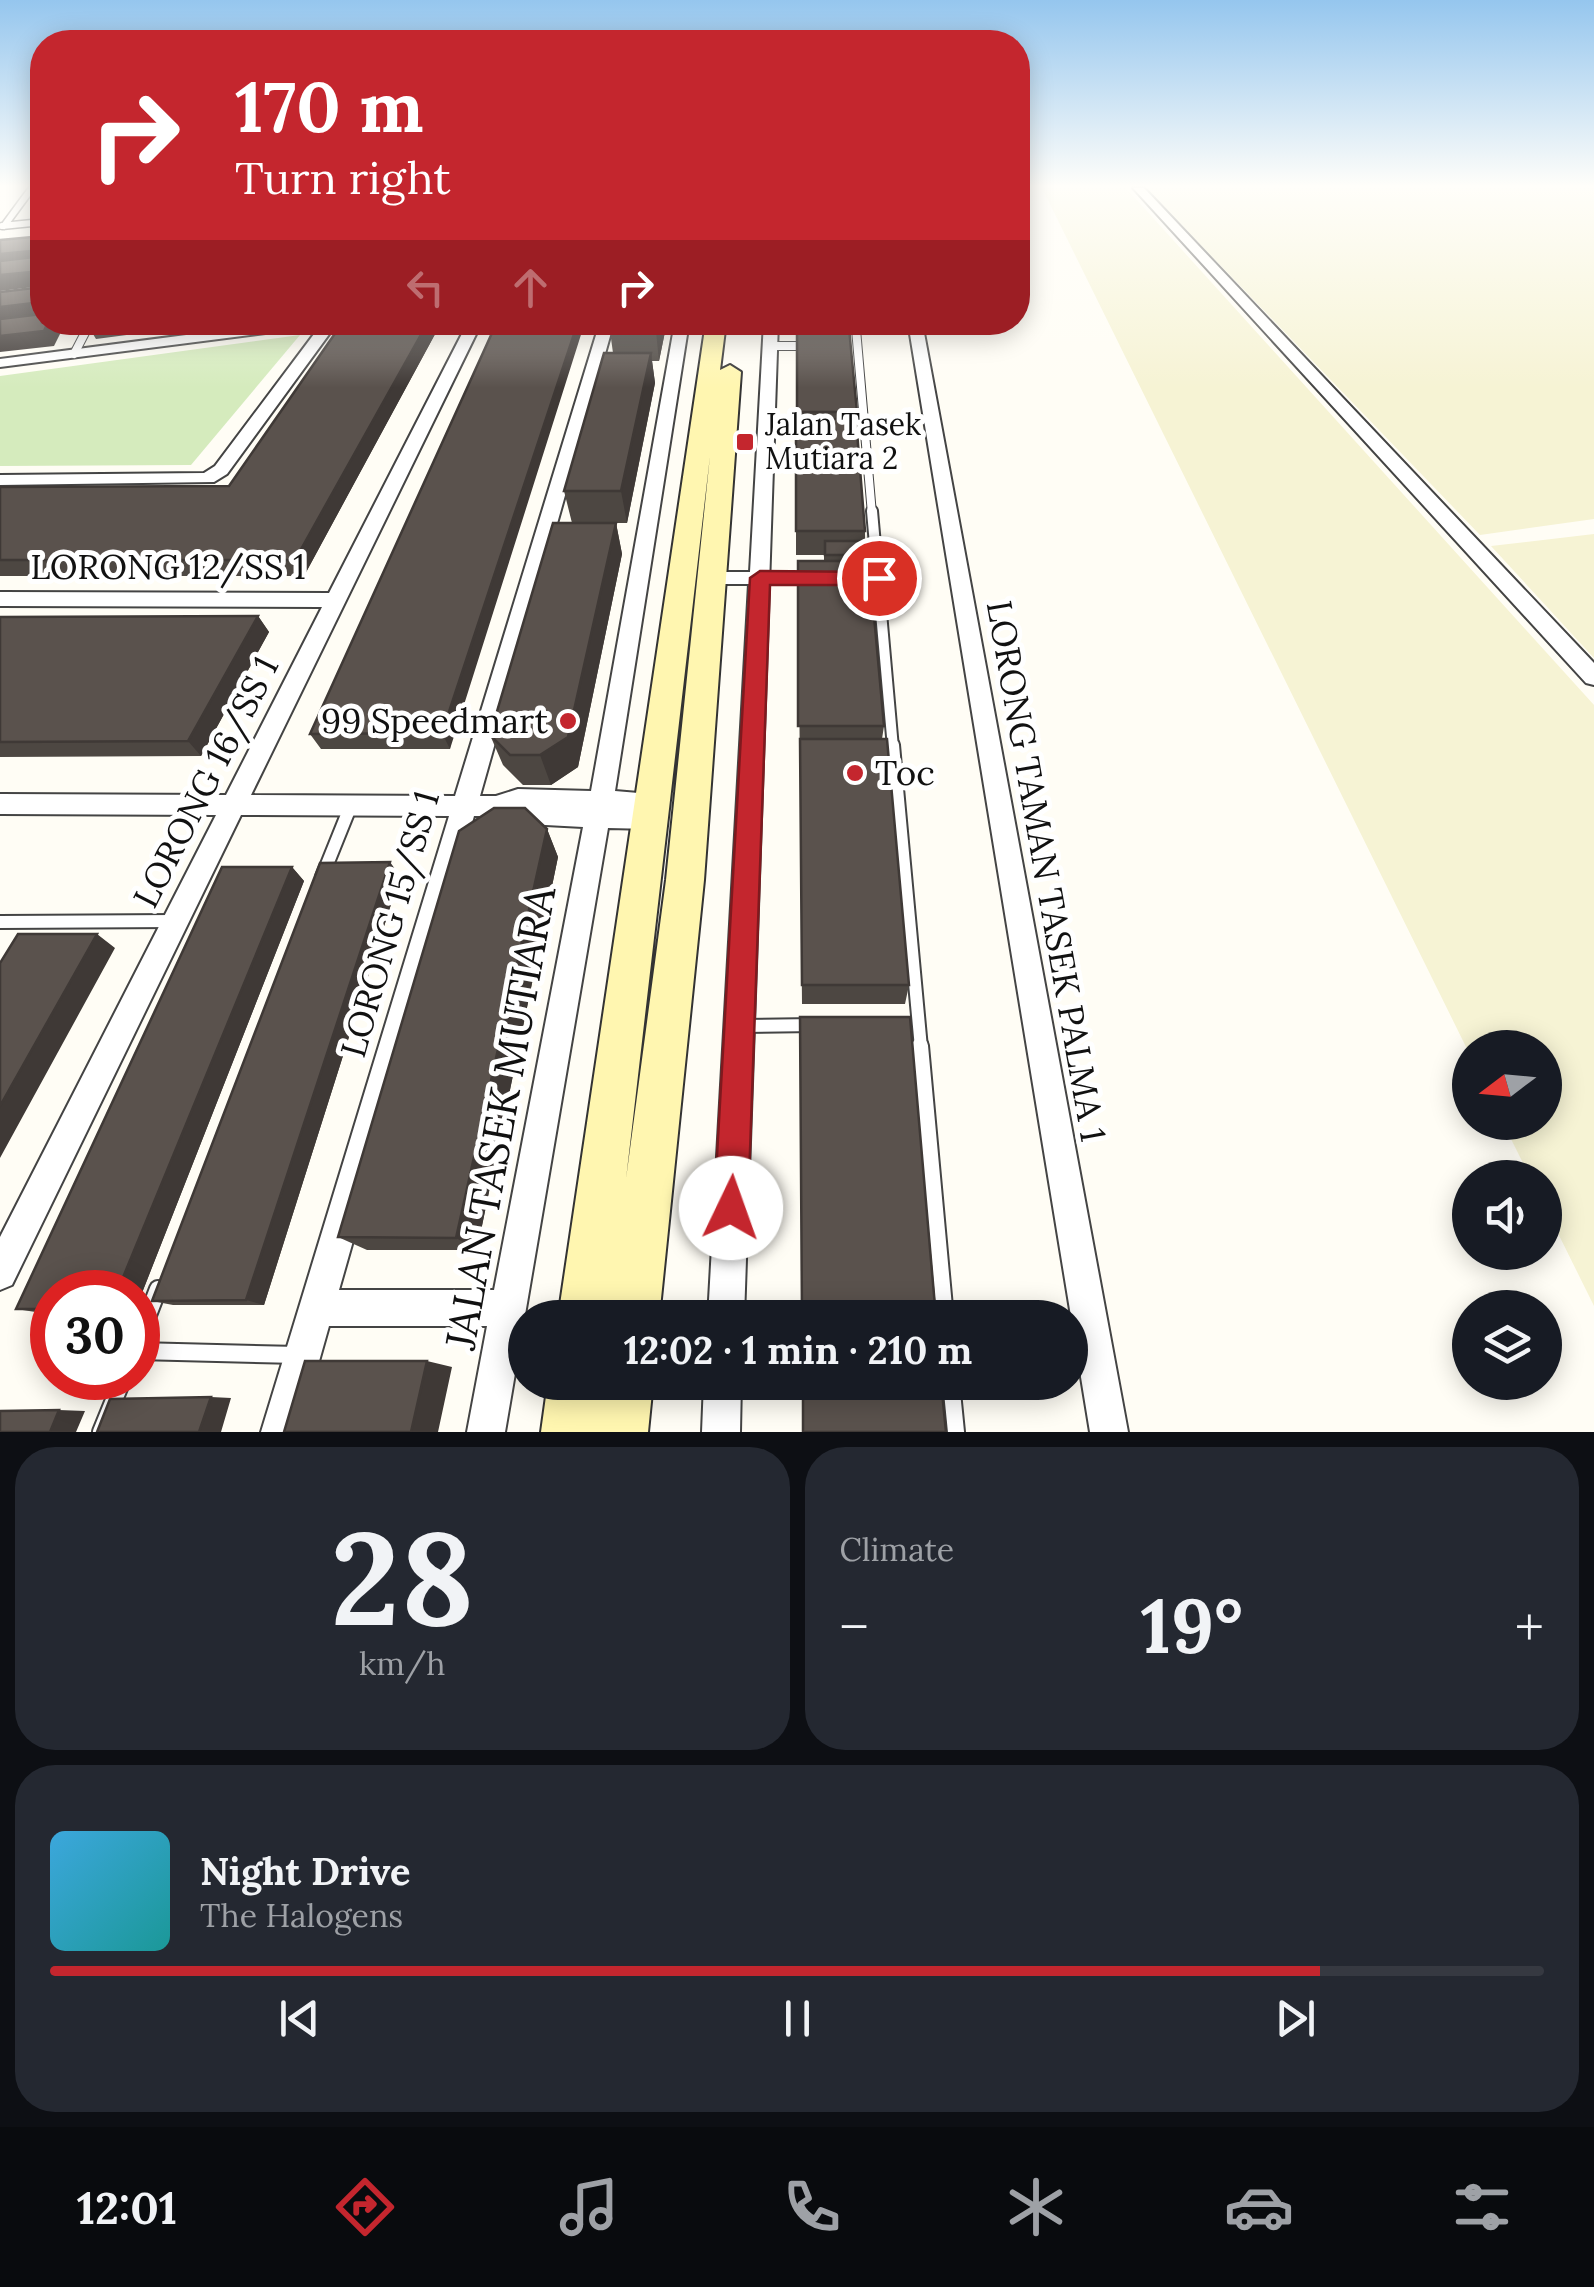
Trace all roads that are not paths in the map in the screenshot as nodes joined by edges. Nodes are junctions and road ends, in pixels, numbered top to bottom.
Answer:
1 (1200, 255) edge
2 (84, 335) edge
3 (214, 335) edge
4 (321, 335) edge
5 (468, 335) edge
6 (606, 335) edge
7 (678, 335) edge
8 (714, 335) edge
9 (733, 335) edge
10 (771, 335) edge
11 (775, 335) edge
12 (857, 335) edge
13 (917, 335) edge
14 (823, 346) edge
15 (840, 346) edge
16 (858, 346) junction
17 (74, 354) junction
18 (0, 363) edge
19 (0, 480) edge
20 (711, 578) junction
21 (760, 578) junction
22 (820, 578) edge
23 (859, 578) edge
24 (879, 578) junction
25 (0, 600) edge
26 (336, 600) junction
27 (1594, 677) edge
28 (697, 745) junction
29 (0, 804) edge
30 (234, 804) junction
31 (351, 804) junction
32 (480, 806) junction
33 (599, 810) junction
34 (654, 811) junction
35 (686, 880) junction
36 (314, 897) edge
37 (176, 921) junction
38 (0, 922) edge
39 (42, 922) junction
40 (31, 939) edge
41 (898, 1024) edge
42 (918, 1024) junction
43 (838, 1025) edge
44 (740, 1026) junction
45 (167, 1267) edge
46 (0, 1273) edge
47 (160, 1285) edge
48 (509, 1300) edge
49 (586, 1300) edge
50 (636, 1300) edge
51 (727, 1300) edge
52 (943, 1300) edge
53 (316, 1308) junction
54 (508, 1308) joint
55 (160, 1351) edge
56 (303, 1355) junction
57 (114, 1400) edge
58 (573, 1400) edge
59 (624, 1400) edge
60 (722, 1400) edge
61 (953, 1400) edge
62 (101, 1432) edge
63 (280, 1432) edge
64 (486, 1432) edge
65 (569, 1432) edge
66 (620, 1432) edge
67 (721, 1432) edge
68 (956, 1432) edge
69 (1109, 1432) edge

1 - 27 street
2 - 17 lane
3 - 17 street
4 - 19 street
5 - 26 street, LORONG 16/SS 1
6 - 32 street, LORONG 15/SS 1
7 - 33 street, JALAN TASEK MUTIARA
8 - 34 street
9 - 20 street
10 - 21 street
11 - 14 lane
12 - 16 lane
13 - 69 street, LORONG TAMAN TASEK PALMA 1
15 - 16 lane
16 - 24 lane
17 - 18 street
20 - 21 street
20 - 28 street
21 - 22 lane
21 - 44 street
23 - 24 lane
24 - 42 lane
25 - 26 street, LORONG 12/SS 1
26 - 30 street, LORONG 16/SS 1
28 - 34 street
28 - 35 street
29 - 30 street
30 - 31 street
30 - 37 street, LORONG 16/SS 1
31 - 32 street
31 - 36 lane
32 - 33 street
32 - 53 street, LORONG 15/SS 1
33 - 34 street
33 - 48 street, JALAN TASEK MUTIARA
34 - 35 street
34 - 49 street
35 - 50 street
37 - 39 lane
37 - 46 street, LORONG 16/SS 1
38 - 39 lane
39 - 40 lane
41 - 42 lane
42 - 52 lane
43 - 44 lane
44 - 51 street
45 - 47 lane
53 - 54 street
53 - 56 street, LORONG 15/SS 1
54 - 64 street, JALAN TASEK MUTIARA
55 - 56 lane
56 - 63 street, LORONG 15/SS 1
57 - 62 lane
58 - 65 street
59 - 66 street
60 - 67 street
61 - 68 lane

